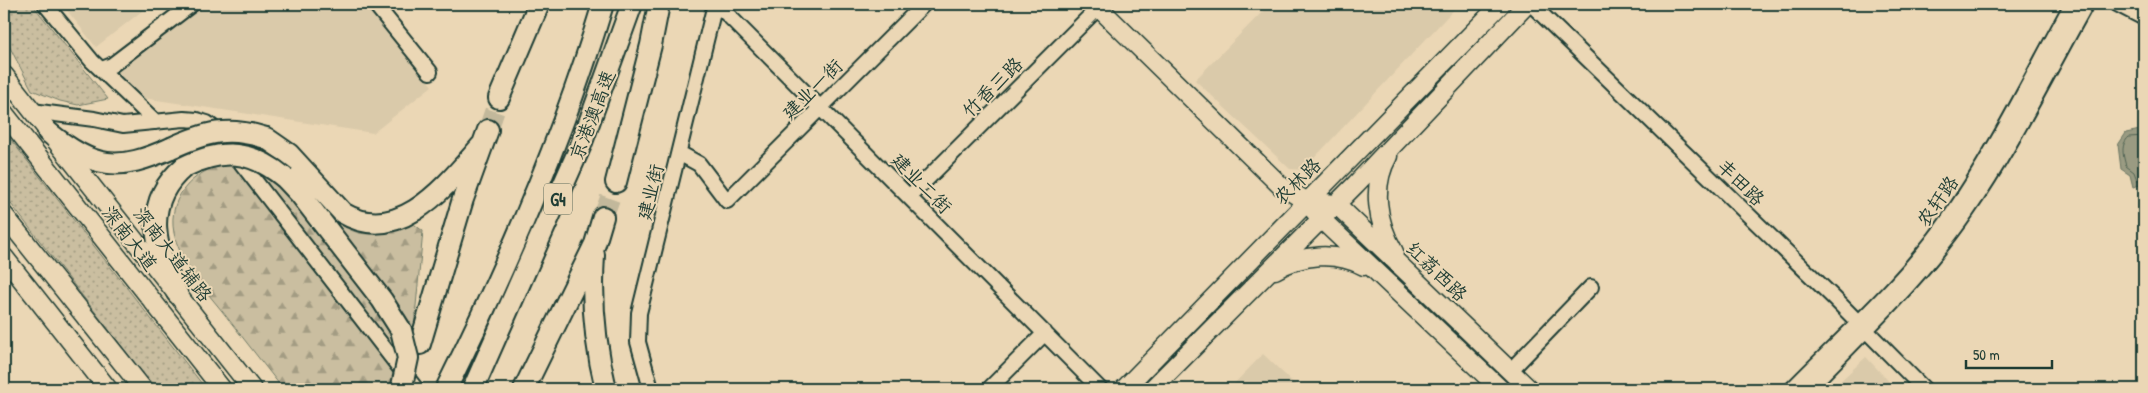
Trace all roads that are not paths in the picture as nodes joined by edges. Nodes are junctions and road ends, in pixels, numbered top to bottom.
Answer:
1 (45, 4) edge
2 (192, 4) edge
3 (375, 4) edge
4 (539, 4) edge
5 (603, 4) edge
6 (632, 4) edge
7 (659, 4) edge
8 (716, 4) edge
9 (924, 4) edge
10 (1501, 4) edge
11 (1529, 4) edge
12 (2072, 4) edge
13 (2086, 4) edge
14 (2118, 4) edge
15 (1099, 5) edge
16 (2144, 18) edge
17 (102, 69) junction
18 (430, 72) dead end
19 (4, 76) edge
20 (499, 98) tunnel mouth
21 (820, 108) junction
22 (32, 111) junction
23 (4, 113) edge
24 (156, 122) junction
25 (48, 132) junction
26 (1396, 141) junction
27 (679, 153) junction
28 (616, 182) tunnel mouth
29 (909, 197) junction
30 (1306, 201) junction
31 (1336, 204) junction
32 (4, 215) edge
33 (603, 217) tunnel mouth
34 (1320, 220) junction
35 (4, 242) edge
36 (595, 244) junction
37 (110, 247) junction
38 (4, 257) edge
39 (1407, 271) junction
40 (1264, 277) junction
41 (1383, 278) junction
42 (1592, 287) dead end
43 (177, 293) junction
44 (36, 298) junction
45 (1862, 325) junction
46 (1044, 333) junction
47 (1510, 371) junction
48 (449, 384) edge
49 (406, 388) edge
50 (108, 389) edge
51 (143, 389) edge
52 (222, 389) edge
53 (252, 389) edge
54 (473, 389) edge
55 (524, 389) edge
56 (606, 389) edge
57 (651, 389) edge
58 (988, 389) edge
59 (1100, 389) edge
60 (1124, 389) edge
61 (1152, 389) edge
62 (1500, 389) edge
63 (1529, 389) edge
64 (1792, 389) edge
65 (1808, 389) edge
66 (1924, 389) edge

1 - 17 street
2 - 17 street
3 - 18 street
4 - 20 highway
5 - 48 highway, 京港澳高速 / G4
6 - 54 highway, 京港澳高速 / G4
7 - 28 highway
8 - 21 street, 建业二街
8 - 27 street, 建业街
9 - 21 street, 建业一街
10 - 30 main road, 农林路
11 - 26 main road
11 - 45 street, 丰田路
12 - 45 street, 农轩路
13 - 45 street, 农轩路
14 - 16 street
15 - 29 street, 竹香三路
15 - 30 main road
17 - 24 street
19 - 22 main road, 深南大道辅路
21 - 27 street, 建业一街
21 - 29 street, 建业二街
22 - 24 street
22 - 25 main road, 深南大道辅路
23 - 37 main road, 深南大道
24 - 49 street
25 - 43 main road, 深南大道辅路
25 - 49 highway, bridge
26 - 31 main road
26 - 39 main road
27 - 57 street, 建业街
29 - 46 street, 建业二街
30 - 31 main road
30 - 34 main road
30 - 60 main road, 农林路
31 - 34 main road
31 - 39 main road, 红荔西路
32 - 51 main road
33 - 36 highway
34 - 40 main road
34 - 41 main road
35 - 44 main road
36 - 55 highway
36 - 56 highway
37 - 43 main road
37 - 52 main road, 深南大道
38 - 44 main road
39 - 47 main road, 红荔西路
40 - 41 main road
40 - 61 main road
41 - 62 main road
42 - 47 street
43 - 49 highway, bridge
43 - 53 main road, 深南大道辅路
44 - 50 main road
45 - 64 street, 农轩路
45 - 65 street, 农轩路
45 - 66 street, 丰田路
46 - 58 street
46 - 59 street, 建业二街
47 - 63 main road, 红荔西路

